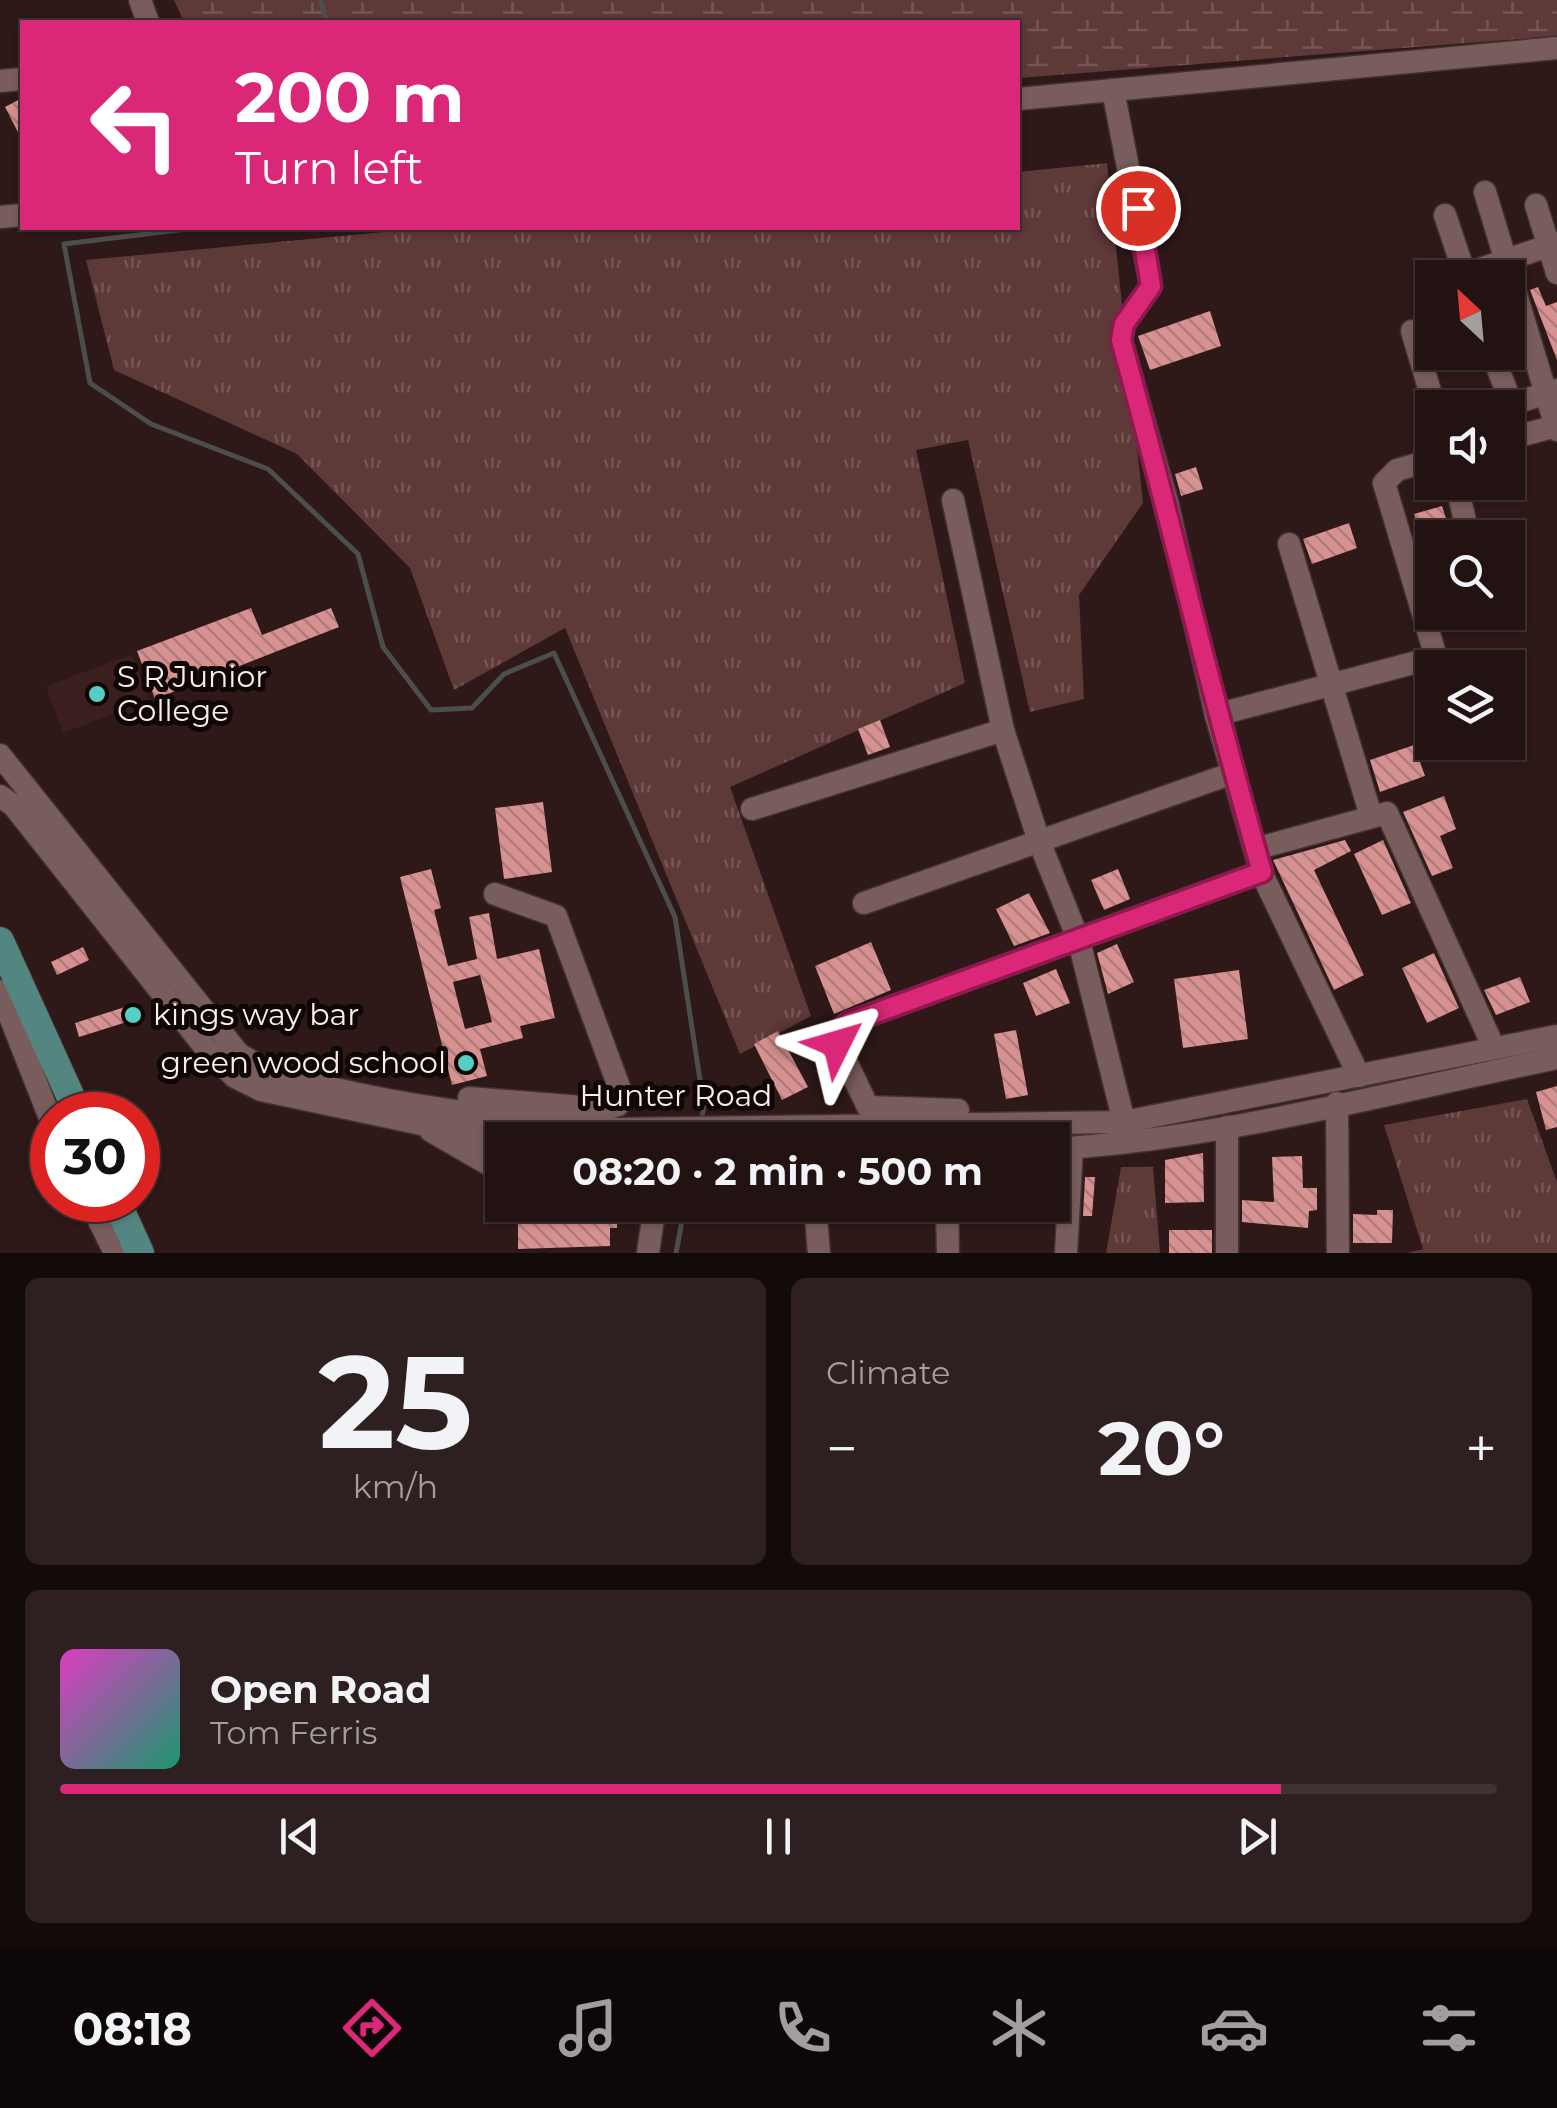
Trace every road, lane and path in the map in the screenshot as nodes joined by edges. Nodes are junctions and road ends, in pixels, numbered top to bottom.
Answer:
1 (1557, 48) edge
2 (1114, 90) junction
3 (1020, 99) edge
4 (1484, 192) dead end
5 (1536, 205) dead end
6 (1445, 214) dead end
7 (1553, 245) edge
8 (1461, 260) edge
9 (1506, 260) joint
10 (1557, 273) edge
11 (1525, 315) edge
12 (1412, 331) dead end
13 (1498, 370) edge
14 (1430, 390) edge
15 (1552, 392) edge
16 (1556, 428) edge
17 (1525, 435) edge
18 (1415, 465) edge
19 (953, 500) dead end
20 (1289, 544) dead end
21 (1433, 650) edge
22 (1415, 667) edge
23 (1332, 685) junction
24 (1216, 715) junction
25 (1003, 730) junction
26 (0, 755) edge
27 (1233, 773) junction
28 (0, 796) edge
29 (752, 809) dead end
30 (1371, 816) junction
31 (1040, 841) junction
32 (1258, 860) junction
33 (495, 894) dead end
34 (864, 903) dead end
35 (1079, 940) junction
36 (0, 942) edge
37 (0, 991) edge
38 (1557, 1036) edge
39 (1494, 1048) junction
40 (1557, 1058) edge
41 (1359, 1076) junction
42 (40, 1092) edge
43 (69, 1092) edge
44 (1336, 1103) junction
45 (427, 1115) junction
46 (522, 1122) edge
47 (1042, 1122) edge
48 (1124, 1122) junction
49 (1070, 1123) edge
50 (1227, 1127) junction
51 (485, 1135) edge
52 (1070, 1148) edge
53 (485, 1159) edge
54 (100, 1222) edge
55 (126, 1222) edge
56 (652, 1222) edge
57 (816, 1222) edge
58 (947, 1222) edge
59 (1064, 1222) edge
60 (116, 1253) edge
61 (140, 1253) edge
62 (648, 1253) edge
63 (819, 1253) edge
64 (948, 1253) edge
65 (1066, 1253) edge
66 (1227, 1253) edge
67 (1338, 1253) edge

1 - 2 street
2 - 3 street
2 - 24 street
4 - 9 street
5 - 7 street
6 - 8 street
7 - 9 street
7 - 10 street
11 - 15 street
12 - 14 street
13 - 15 street
15 - 16 street
16 - 17 street
18 - 21 street
19 - 25 street
20 - 23 street
22 - 23 street
23 - 24 street
23 - 30 street
24 - 27 street
25 - 29 street
25 - 31 street
26 - 45 street, Hunter Road
27 - 31 street
27 - 32 street
28 - 45 street, Hunter Road
30 - 32 street
30 - 39 street
31 - 34 street
31 - 35 street
32 - 35 street
32 - 41 street
33 - 45 street
35 - 47 street
35 - 48 street
36 - 43 main road
37 - 42 street
38 - 39 street, Hunter Road
39 - 41 street, Hunter Road
40 - 44 street
41 - 48 street, Hunter Road
44 - 50 street
44 - 67 street
45 - 46 street, Hunter Road
45 - 51 street, Hunter Road
45 - 53 street
48 - 49 street, Hunter Road
50 - 52 street
50 - 66 street
54 - 60 street
55 - 61 main road
56 - 62 street
57 - 63 street
58 - 64 street
59 - 65 street

